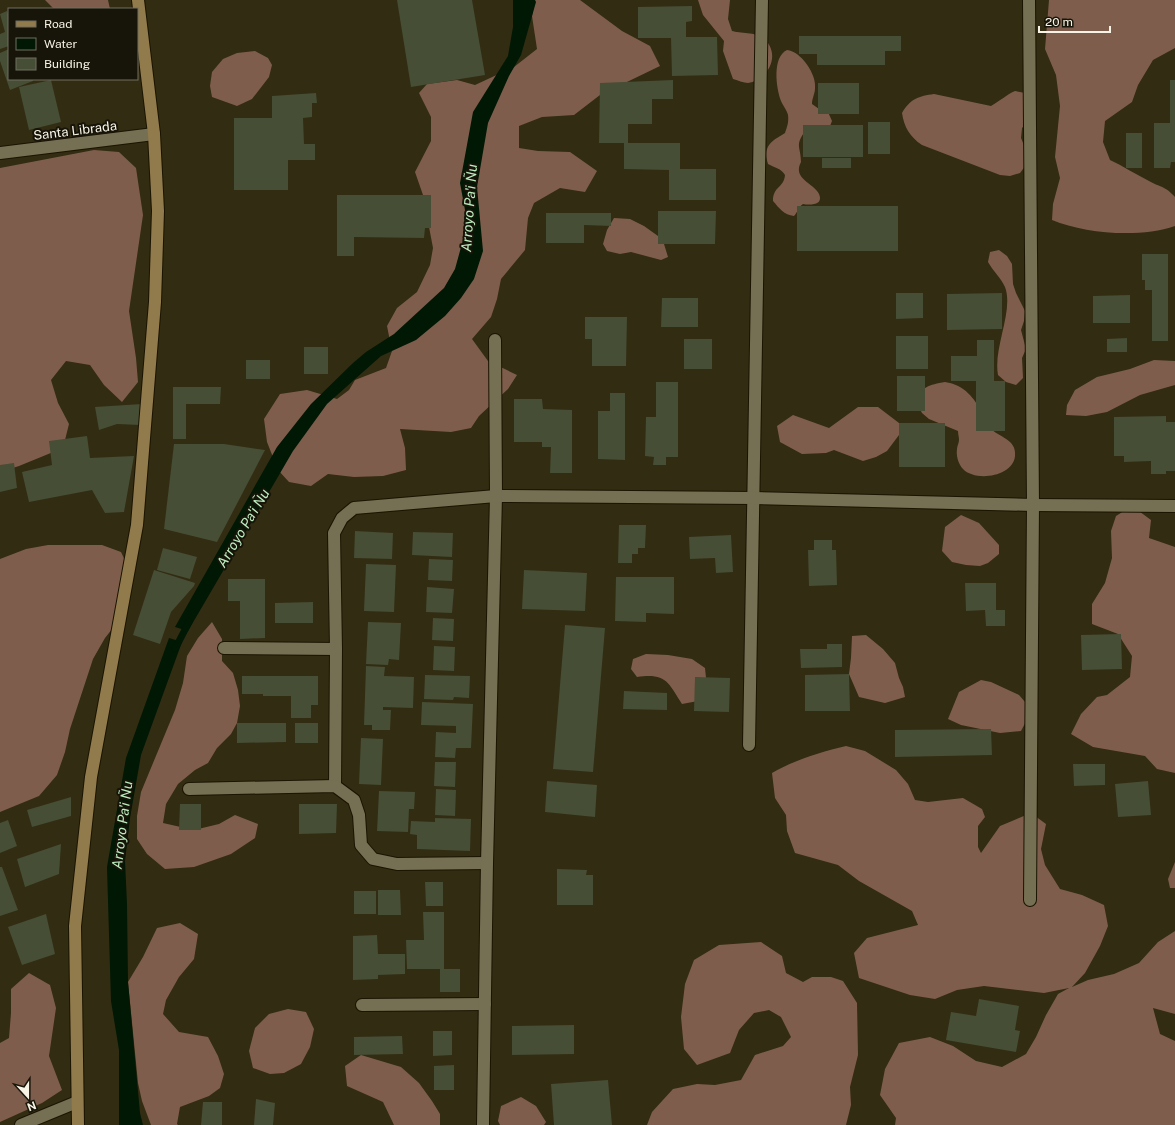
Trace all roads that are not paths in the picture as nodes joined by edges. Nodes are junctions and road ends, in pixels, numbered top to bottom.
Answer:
1 (138, 0) edge
2 (762, 0) edge
3 (1029, 0) edge
4 (154, 134) junction
5 (0, 153) edge
6 (495, 340) dead end
7 (496, 496) junction
8 (753, 498) junction
9 (1033, 505) junction
10 (1175, 506) edge
11 (224, 648) dead end
12 (336, 649) junction
13 (749, 745) dead end
14 (335, 786) junction
15 (189, 790) dead end
16 (487, 863) junction
17 (1030, 900) dead end
18 (485, 1004) junction
19 (362, 1005) dead end
20 (77, 1102) junction
21 (21, 1125) edge
22 (78, 1125) edge
23 (483, 1125) edge

1 - 4 main road
2 - 8 street
3 - 9 street
4 - 5 street, Santa Librada
4 - 20 main road
6 - 7 street
7 - 8 street
7 - 12 street
7 - 16 street
8 - 9 street
8 - 13 street
9 - 10 street
9 - 17 street
11 - 12 street
12 - 14 street
14 - 15 street
14 - 16 street
16 - 18 street
18 - 19 street
18 - 23 street
20 - 21 street
20 - 22 main road

